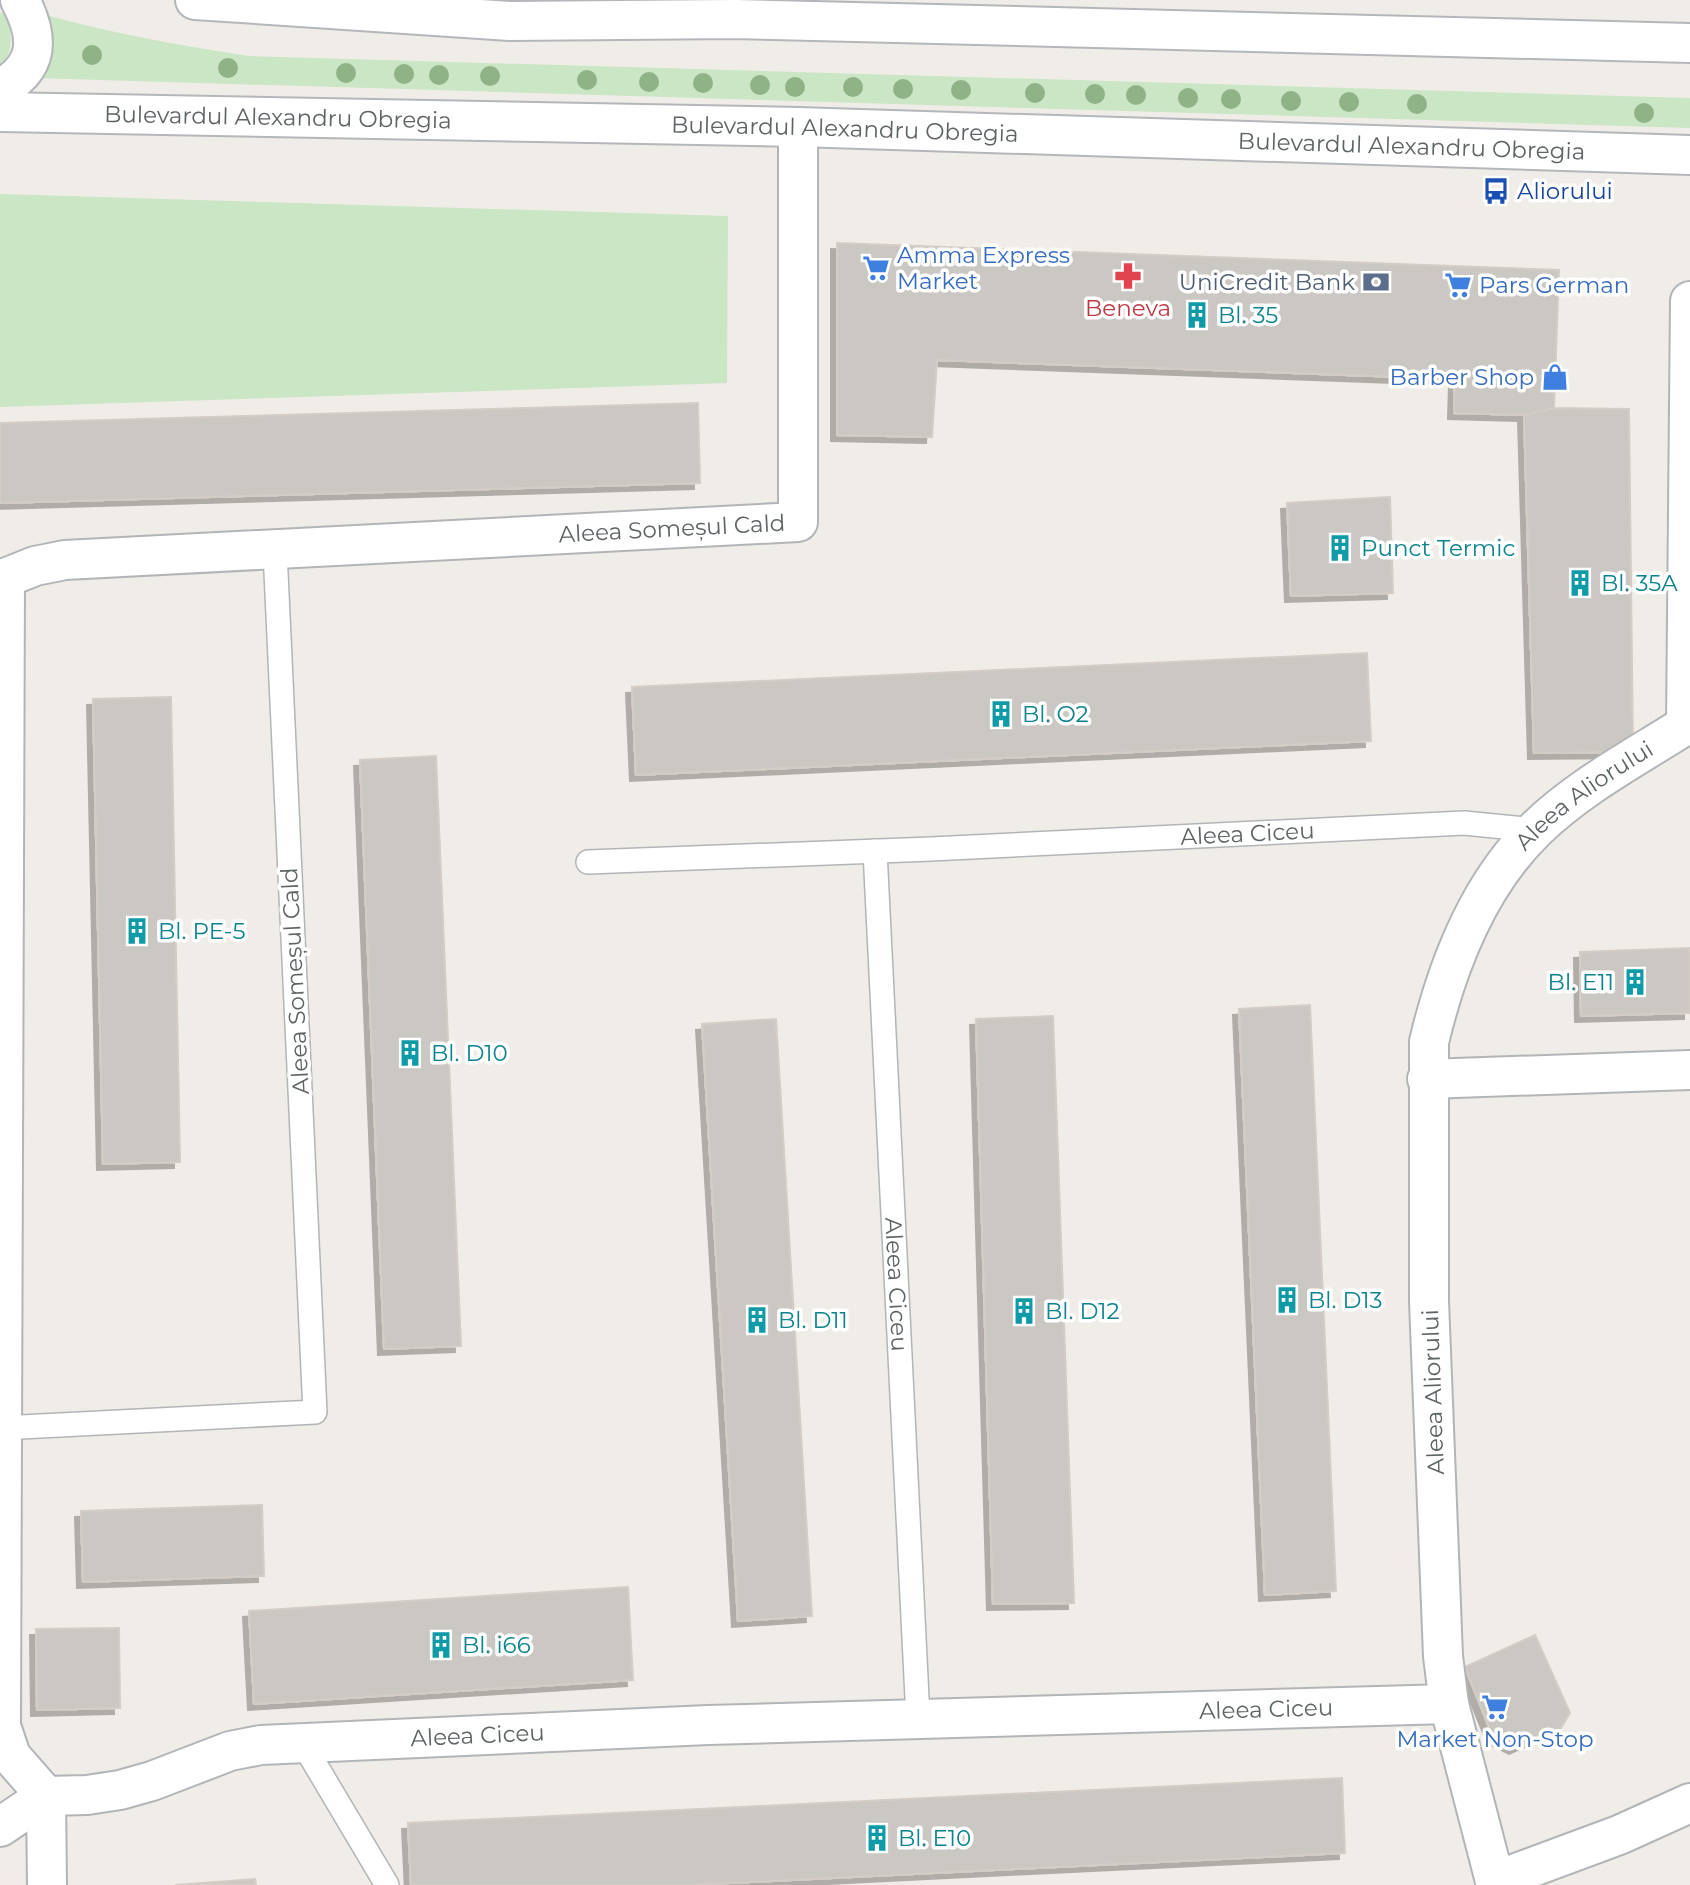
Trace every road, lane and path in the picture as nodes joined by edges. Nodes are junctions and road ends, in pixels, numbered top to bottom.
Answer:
1 (20, 0) edge
2 (195, 0) edge
3 (1690, 43) edge
4 (0, 89) edge
5 (0, 112) edge
6 (798, 127) junction
7 (1690, 155) edge
8 (1690, 301) edge
9 (275, 551) junction
10 (2, 579) edge
11 (1688, 725) edge
12 (1535, 830) junction
13 (876, 851) junction
14 (588, 862) dead end
15 (1690, 1070) edge
16 (1427, 1079) junction
17 (1, 1428) edge
18 (1449, 1704) junction
19 (918, 1718) junction
20 (302, 1742) junction
21 (46, 1796) junction
22 (1690, 1803) edge
23 (0, 1827) edge
24 (1495, 1883) edge
25 (47, 1885) edge
26 (387, 1885) edge

1 - 4 street
2 - 3 street
5 - 6 street, Bulevardul Alexandru Obregia
6 - 7 street, Bulevardul Alexandru Obregia
6 - 9 street, Aleea Someșul Cald
8 - 11 street, Aleea Aliorului
9 - 10 street, Aleea Someșul Cald
9 - 17 lane, Aleea Someșul Cald
10 - 17 street
11 - 12 street, Aleea Aliorului
12 - 13 lane, Aleea Ciceu
12 - 16 street, Aleea Aliorului
13 - 14 lane, Aleea Ciceu
13 - 19 lane, Aleea Ciceu
15 - 16 street
16 - 18 street, Aleea Aliorului
17 - 21 street
18 - 19 street, Aleea Ciceu
18 - 24 street, Aleea Aliorului
19 - 20 street, Aleea Ciceu
20 - 21 street, Aleea Ciceu
20 - 26 lane
21 - 23 street
21 - 25 street
22 - 24 street

